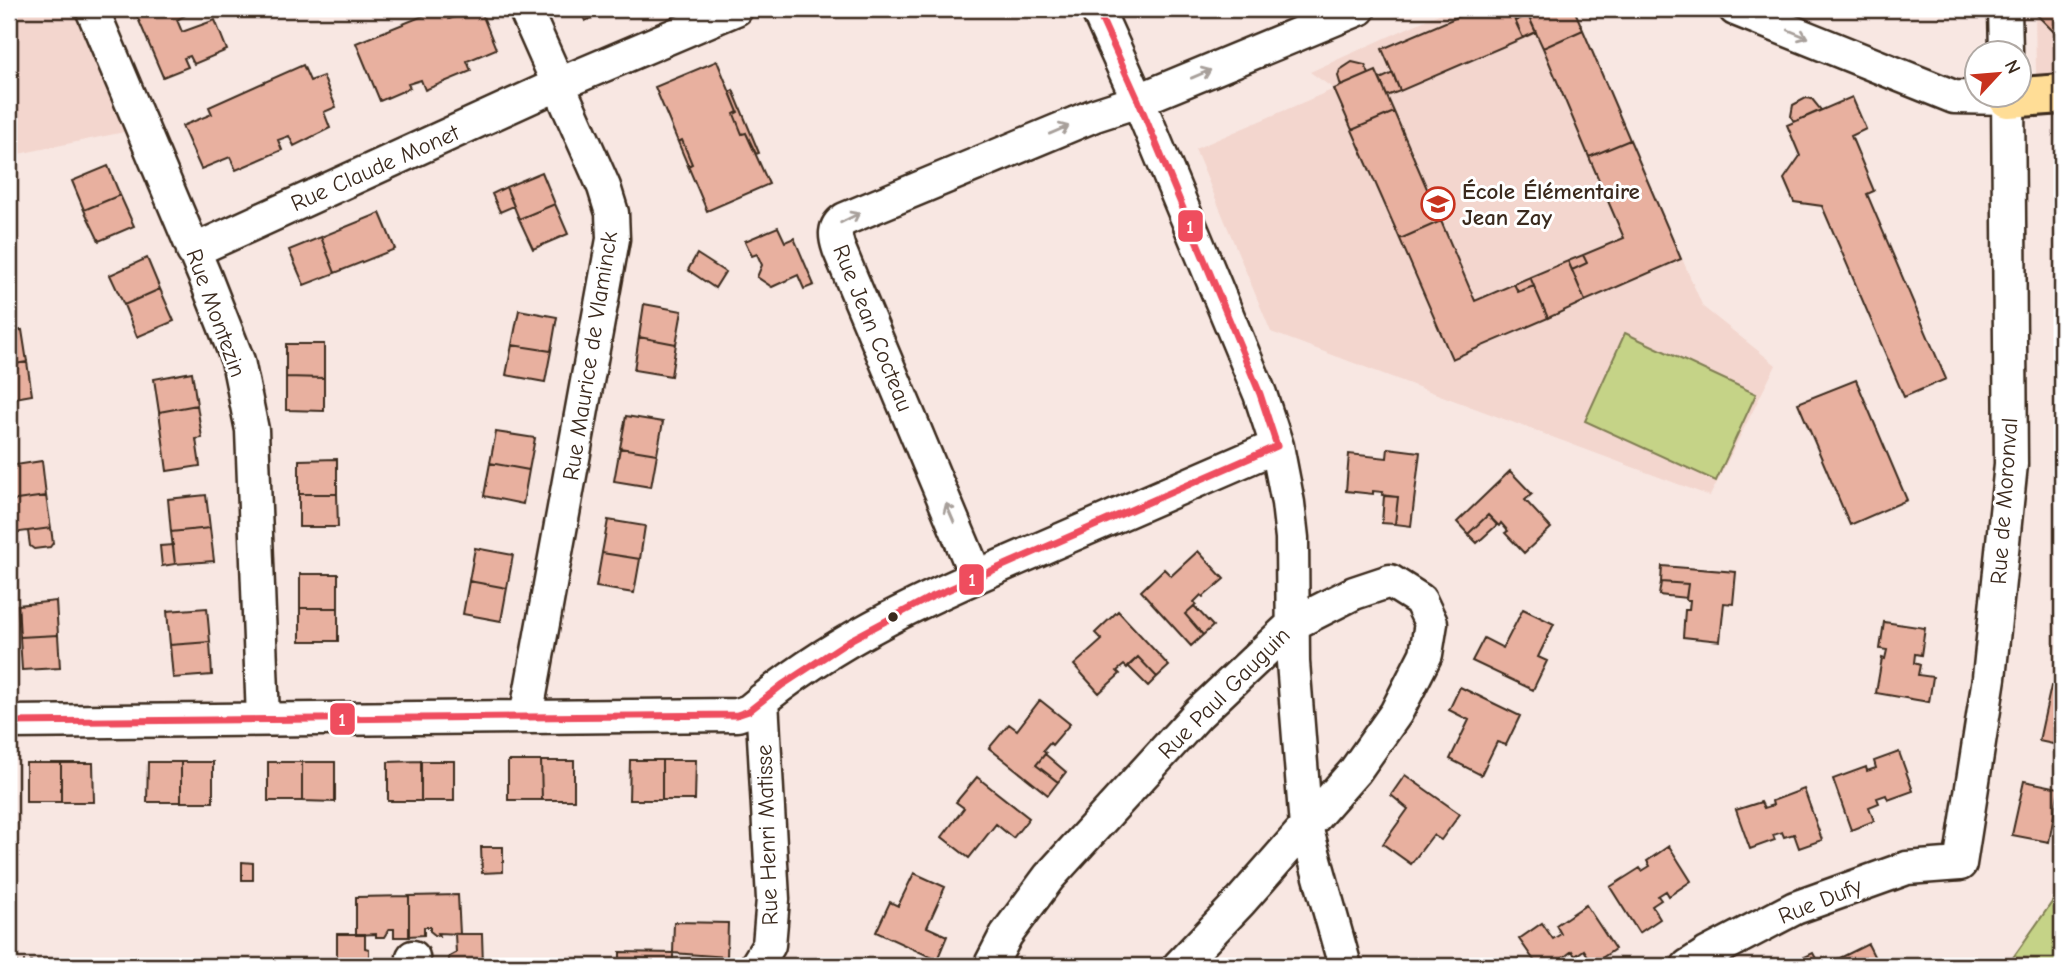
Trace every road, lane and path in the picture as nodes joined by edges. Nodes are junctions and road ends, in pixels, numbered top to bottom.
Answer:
1 (92, 9) edge
2 (525, 9) edge
3 (736, 9) edge
4 (1097, 9) edge
5 (1359, 9) edge
6 (1734, 9) edge
7 (2005, 9) edge
8 (2006, 38) edge
9 (557, 85) junction
10 (2062, 94) edge
11 (2032, 95) edge
12 (1962, 97) edge
13 (1138, 100) junction
14 (2008, 108) edge
15 (194, 251) junction
16 (1277, 446) junction
17 (976, 576) junction
18 (1293, 624) junction
19 (762, 700) junction
20 (526, 718) junction
21 (263, 719) junction
22 (9, 722) edge
23 (1306, 827) junction
24 (1960, 864) joint
25 (9, 962) edge
26 (209, 966) edge
27 (756, 966) edge
28 (990, 966) edge
29 (1179, 966) edge
30 (1345, 966) edge
31 (1688, 966) edge

1 - 15 street, Rue Montezin
2 - 9 street, Rue Maurice de Vlaminck
3 - 9 street, Rue Claude Monet
4 - 13 street
13 -> 5 street
6 -> 12 street
7 - 8 street
9 - 15 street, Rue Claude Monet
9 - 20 street, Rue Maurice de Vlaminck
10 - 11 main road
13 - 16 street
17 -> 13 street, Rue Jean Cocteau
14 - 24 street, Rue de Moronval
15 - 21 street, Rue Montezin
16 - 17 street
16 - 18 street
17 - 19 street
18 - 23 street
18 - 23 street, Rue Paul Gauguin
18 - 28 street, Rue Paul Gauguin
19 - 20 street
19 - 27 street, Rue Henri Matisse
20 - 21 street
21 - 22 street
23 - 29 street, Rue Paul Gauguin
23 - 30 street
24 - 31 street, Rue Dufy
25 - 26 path

